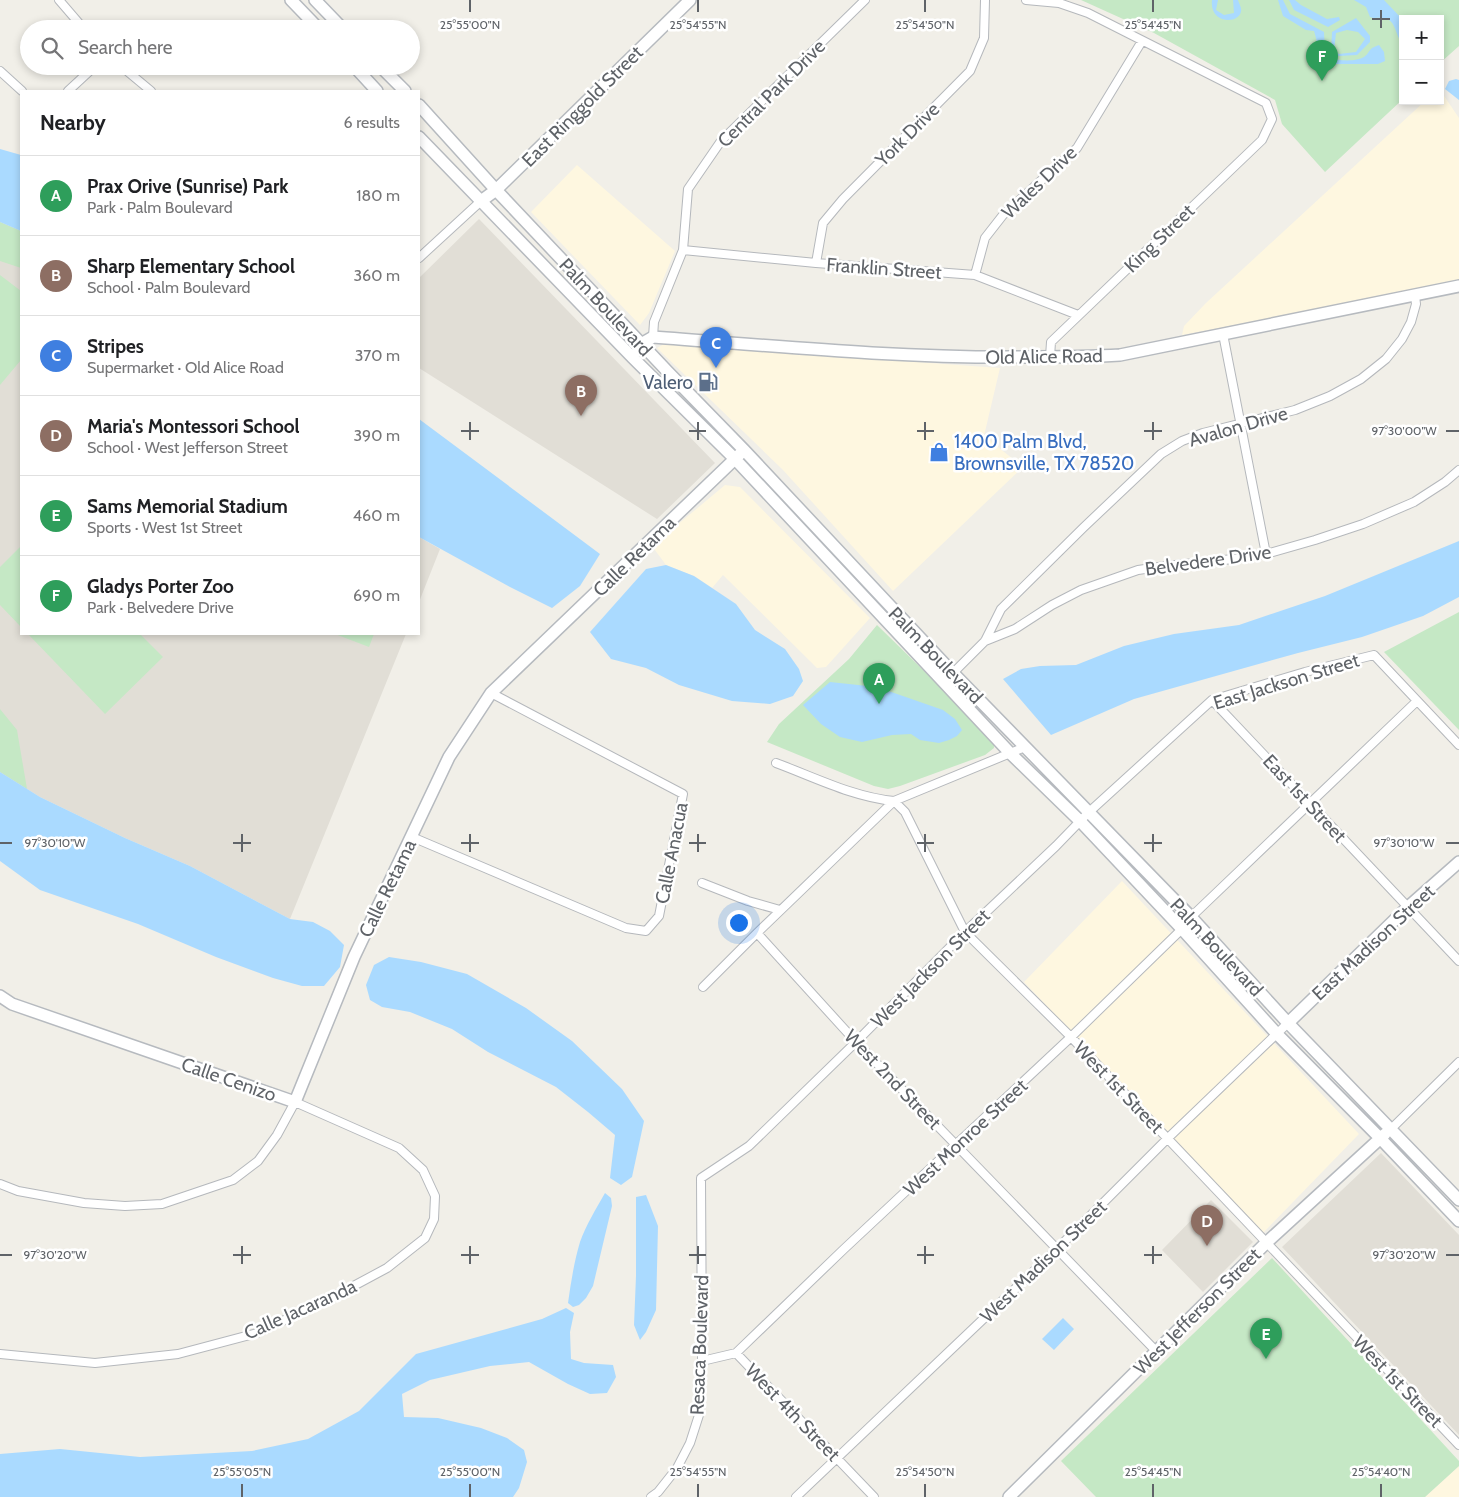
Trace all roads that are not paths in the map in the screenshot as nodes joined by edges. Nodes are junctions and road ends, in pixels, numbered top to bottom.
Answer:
1 (59, 0) edge
2 (291, 0) edge
3 (315, 0) edge
4 (690, 0) edge
5 (865, 0) edge
6 (985, 0) edge
7 (1026, 0) edge
8 (76, 20) edge
9 (310, 20) edge
10 (334, 20) edge
11 (1142, 41) junction
12 (0, 71) edge
13 (85, 75) edge
14 (132, 75) edge
15 (362, 75) edge
16 (389, 75) edge
17 (21, 90) edge
18 (69, 90) edge
19 (150, 90) edge
20 (376, 90) edge
21 (404, 90) edge
22 (420, 106) edge
23 (420, 138) edge
24 (496, 190) junction
25 (481, 201) junction
26 (683, 250) junction
27 (420, 257) edge
28 (816, 263) junction
29 (975, 274) junction
30 (1459, 286) edge
31 (1415, 296) junction
32 (1078, 315) junction
33 (1223, 334) junction
34 (654, 337) junction
35 (641, 344) junction
36 (1050, 357) junction
37 (633, 358) junction
38 (1241, 424) junction
39 (744, 450) junction
40 (736, 459) junction
41 (1459, 470) edge
42 (1266, 554) junction
43 (985, 641) junction
44 (953, 673) junction
45 (491, 693) junction
46 (1212, 700) junction
47 (1417, 701) junction
48 (1459, 745) edge
49 (1025, 747) junction
50 (1010, 753) junction
51 (776, 763) dead end
52 (894, 801) junction
53 (1310, 802) junction
54 (1084, 817) junction
55 (412, 837) junction
56 (1459, 862) edge
57 (702, 883) dead end
58 (1408, 907) junction
59 (780, 910) junction
60 (1190, 917) junction
61 (1182, 929) junction
62 (965, 932) junction
63 (757, 933) junction
64 (1459, 961) edge
65 (1240, 972) junction
66 (1230, 982) junction
67 (703, 987) dead end
68 (0, 996) edge
69 (1288, 1023) junction
70 (1277, 1034) junction
71 (1071, 1037) junction
72 (856, 1042) junction
73 (1459, 1062) edge
74 (295, 1102) junction
75 (1390, 1130) junction
76 (1168, 1138) junction
77 (1380, 1138) junction
78 (956, 1145) junction
79 (701, 1178) joint
80 (0, 1184) edge
81 (435, 1196) joint
82 (1459, 1200) edge
83 (1459, 1221) edge
84 (1266, 1243) junction
85 (1058, 1248) junction
86 (1156, 1351) junction
87 (736, 1353) junction
88 (0, 1354) edge
89 (702, 1361) junction
90 (1459, 1445) edge
91 (838, 1459) junction
92 (656, 1495) edge
93 (796, 1497) edge
94 (874, 1497) edge
95 (1009, 1497) edge

1 - 8 street
2 - 9 main road
3 - 10 main road
4 - 24 main road, East Ringgold Street
5 - 26 street, Central Park Drive
6 - 28 street, York Drive
7 - 11 street
11 - 29 street, Wales Drive
11 - 32 street, King Street
12 - 17 street
13 - 18 street
14 - 19 street
15 - 20 main road
16 - 21 main road
22 - 24 main road, Palm Boulevard
23 - 25 main road, Palm Boulevard
24 - 25 main road, East Ringgold Street
24 - 35 main road, Palm Boulevard
25 - 27 street
25 - 37 main road, Palm Boulevard
26 - 28 street, Franklin Street
26 - 34 street, Central Park Drive
28 - 29 street, Franklin Street
29 - 32 street, Franklin Street
30 - 31 main road, Old Alice Road
31 - 33 main road, Old Alice Road
31 - 38 street, Avalon Drive
32 - 36 street, King Street
33 - 36 main road, Old Alice Road
33 - 38 street
34 - 35 main road
34 - 36 main road, Old Alice Road
35 - 37 main road
35 - 39 main road, Palm Boulevard
37 - 40 main road, Palm Boulevard
38 - 42 street
38 - 43 street, Avalon Drive
39 - 40 main road, Calle Retama
39 - 44 main road, Palm Boulevard
40 - 45 main road, Calle Retama
40 - 50 main road, Palm Boulevard
41 - 42 street, Belvedere Drive
42 - 43 street, Belvedere Drive
43 - 44 street, Avalon Drive
44 - 49 main road, Palm Boulevard
45 - 55 main road, Calle Retama
45 - 55 street, Calle Anacua
46 - 47 street, East Jackson Street
46 - 53 street, East 1st Street
46 - 54 street, East Jackson Street
47 - 48 street
47 - 53 street, West Monroe Street
49 - 50 street
49 - 54 main road, Palm Boulevard
50 - 52 street
50 - 54 main road, Palm Boulevard
51 - 52 street
52 - 59 street
52 - 62 street, West 1st Street
53 - 58 street, East 1st Street
53 - 60 street, West Monroe Street
54 - 60 main road, Palm Boulevard
54 - 61 main road, Palm Boulevard
54 - 62 street, West Jackson Street
55 - 74 main road, Calle Retama
56 - 58 main road, East Madison Street
57 - 59 street
58 - 64 street, East 1st Street
58 - 69 main road, East Madison Street
59 - 63 street
60 - 61 street, West Monroe Street
60 - 65 main road, Palm Boulevard
61 - 66 main road, Palm Boulevard
61 - 71 street, West Monroe Street
62 - 71 street, West 1st Street
62 - 72 street, West Jackson Street
63 - 67 street
63 - 72 street, West 2nd Street
65 - 66 main road
65 - 69 main road, Palm Boulevard
66 - 70 main road, Palm Boulevard
68 - 74 main road, Calle Cenizo
69 - 70 street, West Madison Street
69 - 75 main road, Palm Boulevard
70 - 76 street, West Madison Street
70 - 77 main road, Palm Boulevard
71 - 76 street, West 1st Street
71 - 78 street, West Monroe Street
72 - 78 street, West 2nd Street
72 - 79 street, West Jackson Street
73 - 75 street
74 - 80 street, Calle Retama
74 - 81 street, Calle Cenizo
75 - 77 main road, West Jefferson Street
75 - 82 main road, Palm Boulevard
76 - 84 street, West 1st Street
76 - 85 street, West Madison Street
77 - 83 main road, Palm Boulevard
77 - 84 main road, West Jefferson Street
78 - 85 street, West 2nd Street
78 - 87 street, West Monroe Street
79 - 89 street, Resaca Boulevard
81 - 88 street, Calle Jacaranda
84 - 86 main road, West Jefferson Street
84 - 90 street, West 1st Street
85 - 86 street, West 2nd Street
85 - 91 street, West Madison Street
86 - 95 main road, West Jefferson Street
87 - 89 street, West 4th Street
87 - 91 street, West 4th Street
89 - 92 street, Resaca Boulevard
91 - 93 street, West Madison Street
91 - 94 street, West 4th Street

